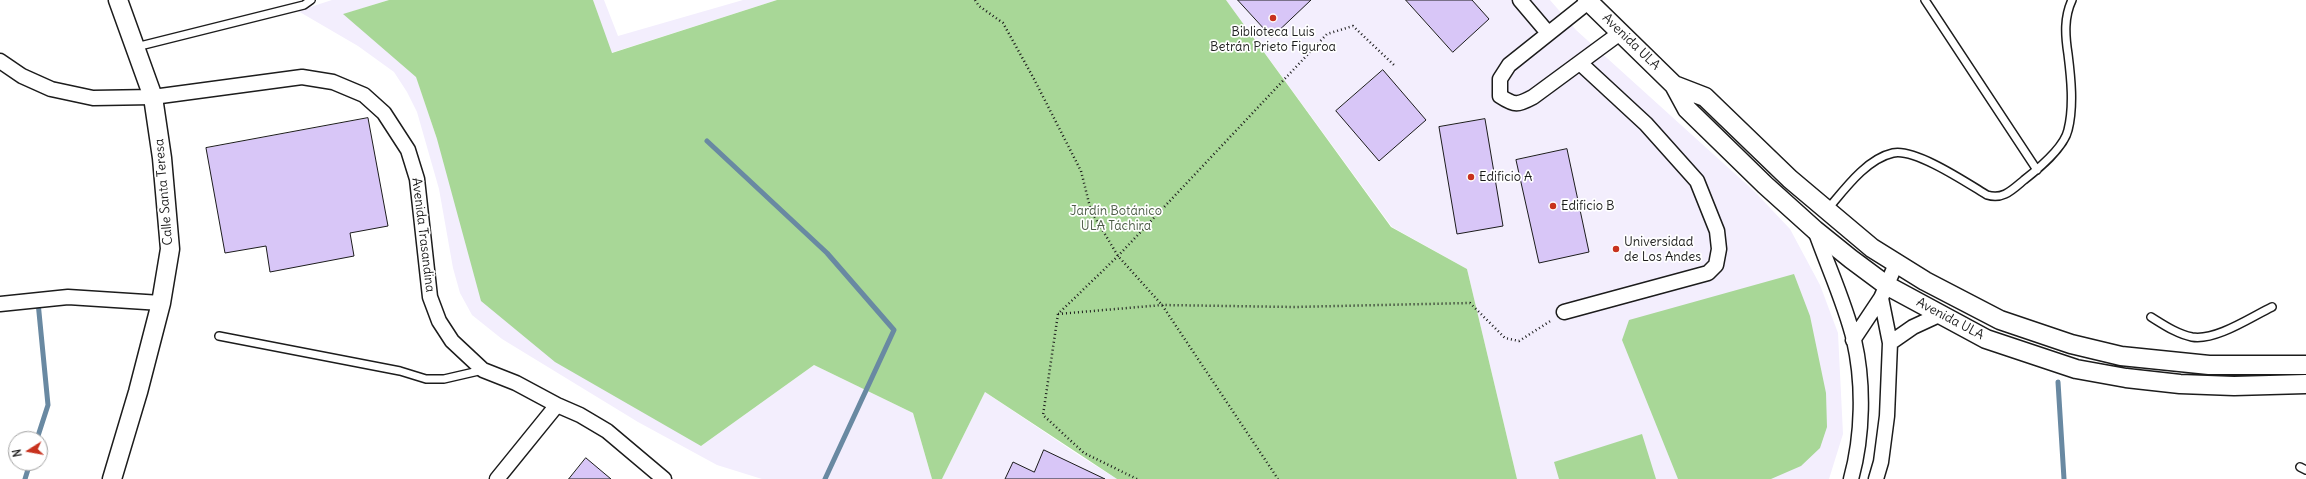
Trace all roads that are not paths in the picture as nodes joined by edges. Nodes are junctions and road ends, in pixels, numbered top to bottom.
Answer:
1 (118, 0) edge
2 (311, 0) edge
3 (1520, 0) edge
4 (1924, 0) edge
5 (2072, 0) edge
6 (1588, 1) edge
7 (304, 3) edge
8 (1548, 33) junction
9 (1620, 33) junction
10 (133, 47) junction
11 (0, 61) edge
12 (1580, 63) junction
13 (1674, 84) junction
14 (153, 97) junction
15 (2037, 170) junction
16 (1826, 211) junction
17 (1815, 230) junction
18 (1896, 264) junction
19 (1884, 291) junction
20 (161, 303) junction
21 (0, 304) edge
22 (2272, 307) dead end
23 (1564, 312) road end
24 (1939, 314) junction
25 (2151, 317) dead end
26 (219, 336) dead end
27 (1854, 340) junction
28 (1890, 343) junction
29 (2306, 365) edge
30 (484, 370) junction
31 (2306, 384) edge
32 (557, 405) junction
33 (112, 479) edge
34 (497, 479) edge
35 (664, 479) edge
36 (1851, 479) edge
37 (1876, 479) edge

1 - 10 street, Calle Santa Teresa
2 - 7 lane
3 - 8 street
4 - 15 lane
5 - 15 lane
6 - 8 street
6 - 9 street, Avenida ULA
7 - 10 lane
8 - 12 street
9 - 12 street
9 - 13 street, Avenida ULA
10 - 14 street, Calle Santa Teresa
11 - 14 street, Avenida Trasandina
12 - 23 street
13 - 16 street, Avenida ULA
13 - 17 street, Avenida ULA
14 - 20 street, Calle Santa Teresa
14 - 30 street, Avenida Trasandina
15 - 16 lane
16 - 18 street, Avenida ULA
17 - 19 street, Avenida ULA
17 - 27 street
18 - 19 street
18 - 29 street, Avenida ULA
19 - 24 street, Avenida ULA
19 - 27 street
19 - 28 street
20 - 21 street
20 - 33 street, Calle Santa Teresa
22 - 25 lane
24 - 28 street
24 - 31 street, Avenida ULA
26 - 30 lane
27 - 36 street
28 - 37 street
30 - 32 street, Avenida Trasandina
32 - 34 street
32 - 35 street, Avenida Trasandina

